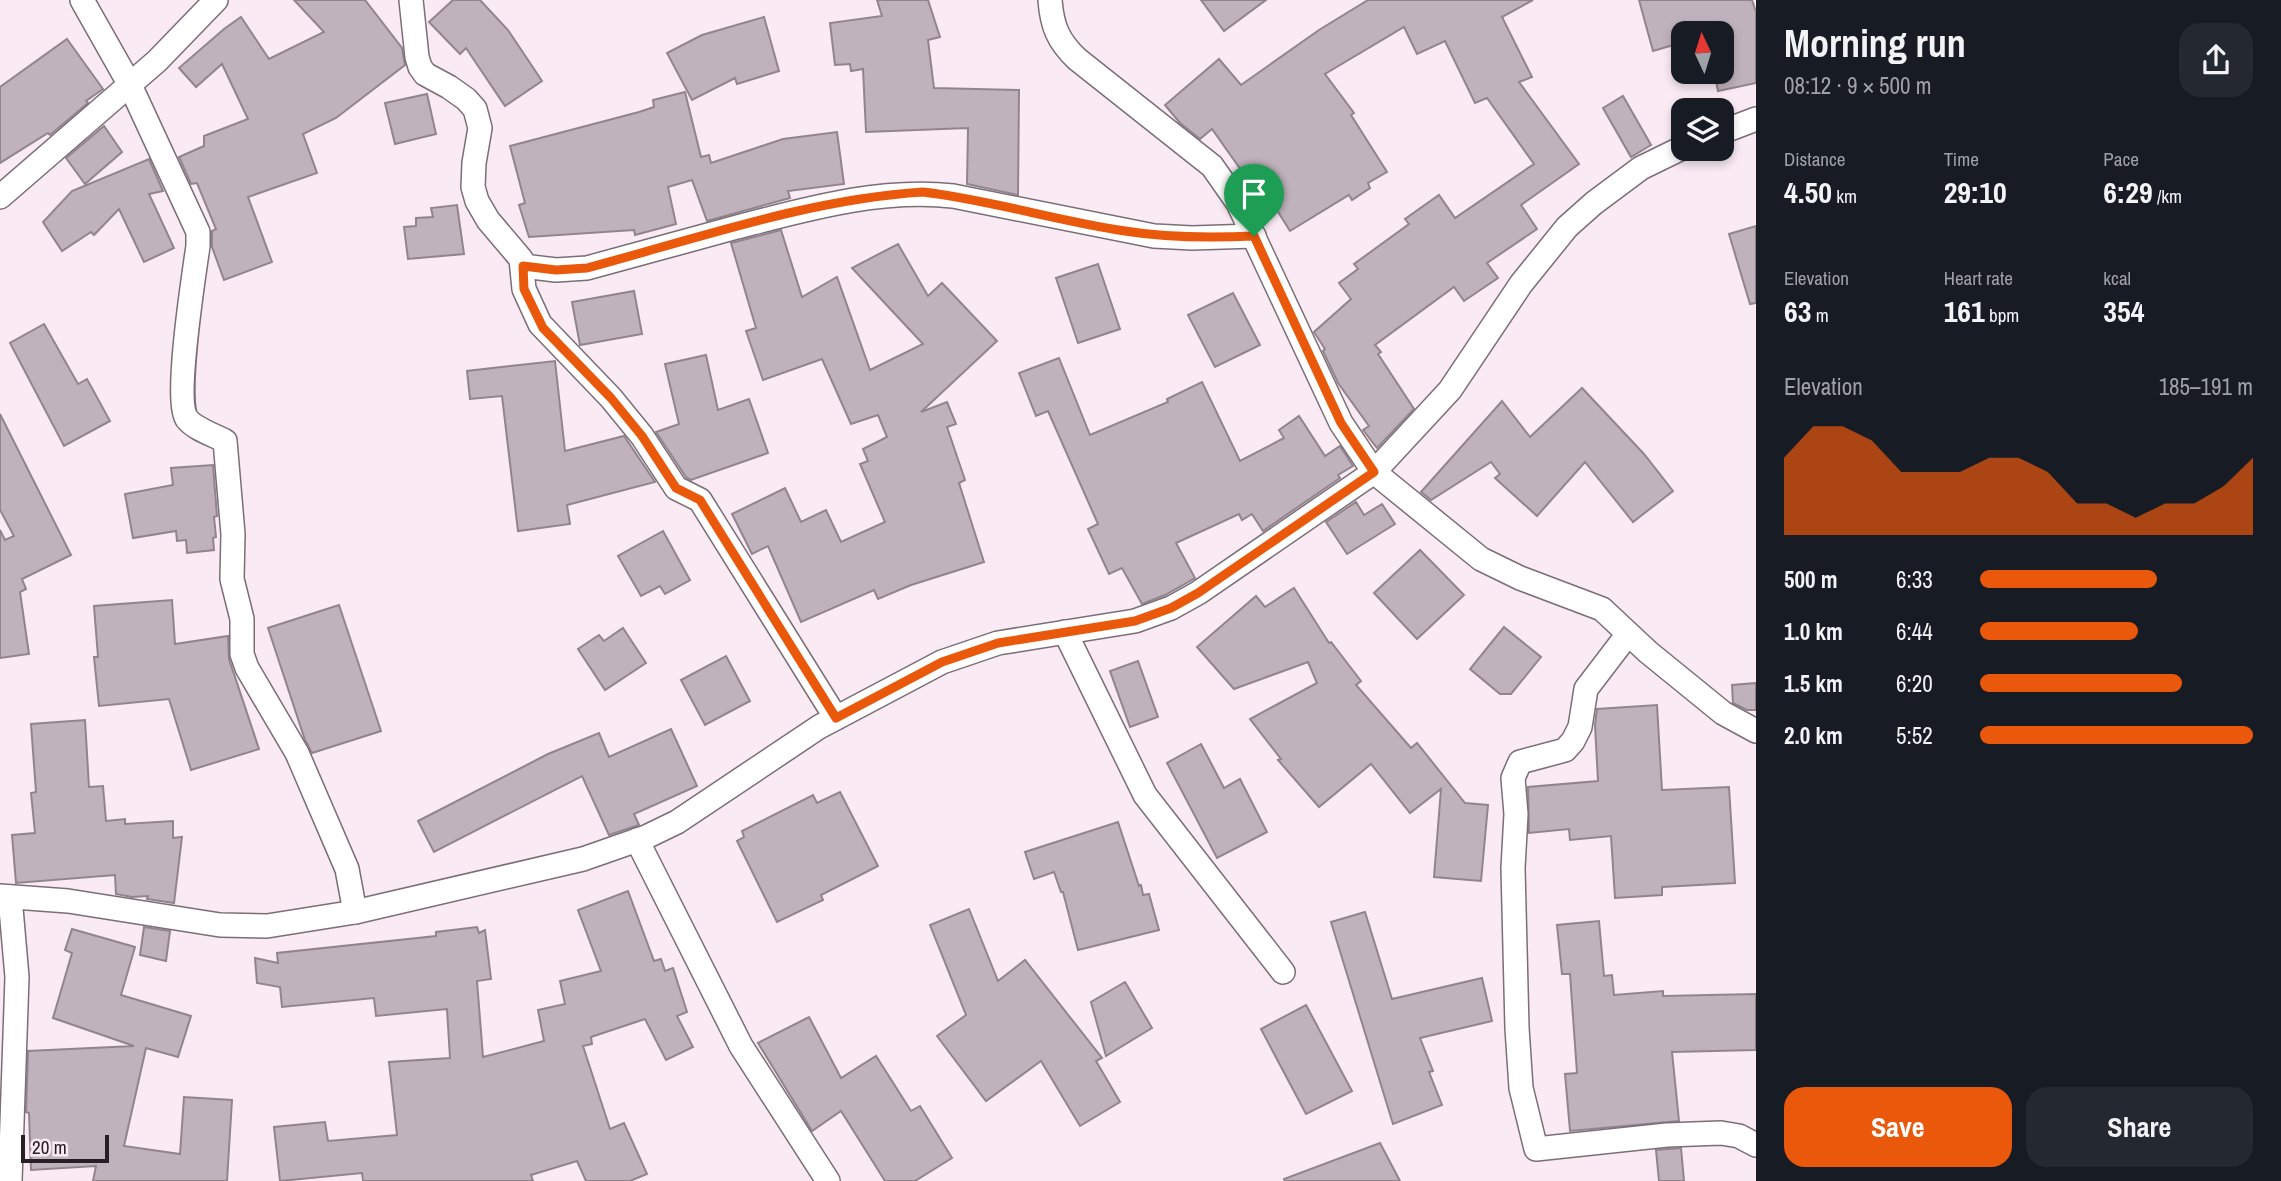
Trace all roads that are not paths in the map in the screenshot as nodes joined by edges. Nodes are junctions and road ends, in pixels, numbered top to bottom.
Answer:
1 (82, 0) edge
2 (216, 0) edge
3 (411, 0) edge
4 (1050, 0) edge
5 (130, 85) junction
6 (1756, 119) edge
7 (1734, 127) edge
8 (1671, 154) edge
9 (0, 197) edge
10 (1254, 236) junction
11 (523, 266) junction
12 (1374, 472) junction
13 (1065, 632) junction
14 (1628, 634) junction
15 (836, 718) junction
16 (1756, 731) edge
17 (637, 840) junction
18 (5, 896) edge
19 (355, 912) junction
20 (1283, 972) dead end
21 (1756, 1145) edge
22 (9, 1181) edge
23 (828, 1181) edge

1 - 5 street
2 - 5 street
3 - 11 street
4 - 10 street
5 - 9 street
5 - 19 street
6 - 7 street
8 - 12 street
10 - 11 street
10 - 12 street
11 - 15 street
12 - 13 street
12 - 14 street
13 - 15 street
13 - 20 street
14 - 16 street
14 - 21 street
15 - 17 street
17 - 19 street
17 - 23 street
18 - 19 street
18 - 22 street

